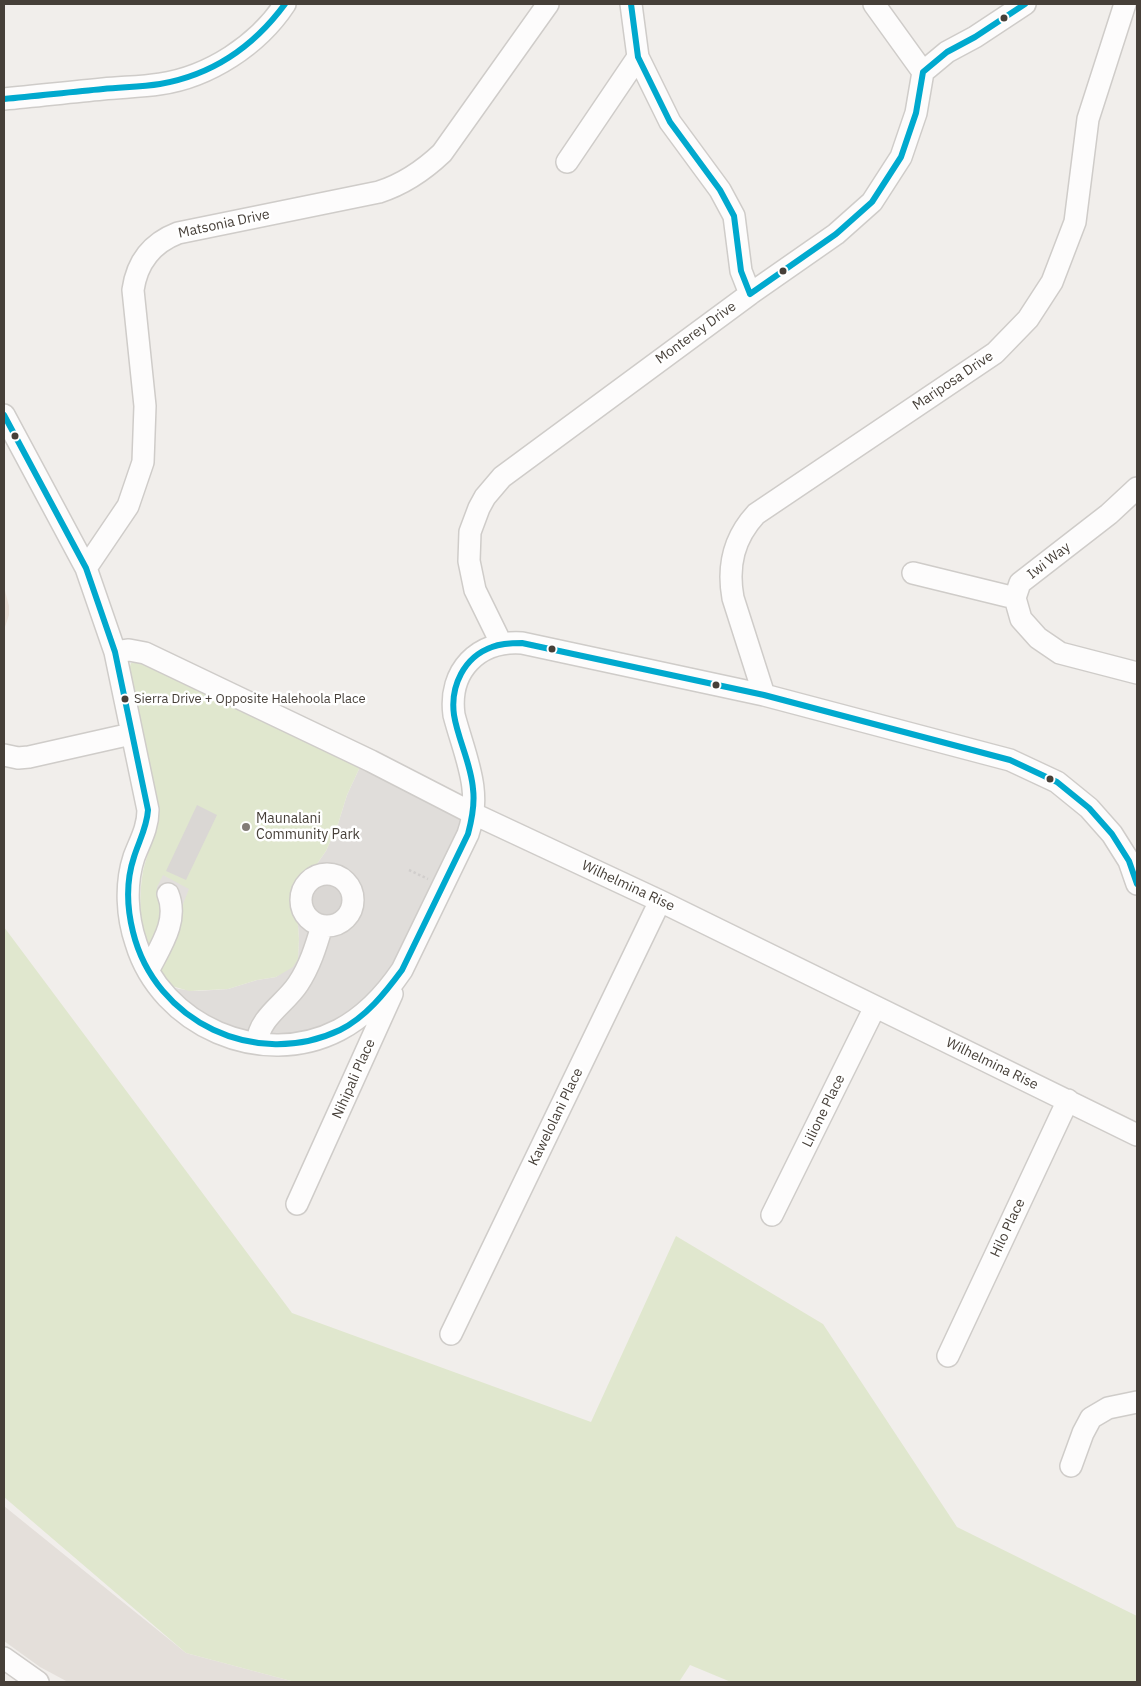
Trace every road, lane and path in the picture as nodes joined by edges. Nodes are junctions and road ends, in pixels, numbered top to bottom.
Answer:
1 (285, 4) edge
2 (548, 4) edge
3 (631, 4) edge
4 (874, 4) edge
5 (1125, 4) edge
6 (1015, 8) edge
7 (638, 56) junction
8 (923, 72) junction
9 (4, 99) edge
10 (567, 162) dead end
11 (750, 294) junction
12 (4, 415) edge
13 (1137, 488) edge
14 (86, 568) junction
15 (912, 573) dead end
16 (1015, 598) junction
17 (501, 643) junction
18 (115, 652) junction
19 (1137, 672) edge
20 (764, 695) junction
21 (131, 734) junction
22 (4, 755) edge
23 (474, 814) junction
24 (409, 870) dead end
25 (433, 881) dead end
26 (1137, 884) edge
27 (168, 894) dead end
28 (660, 901) junction
29 (322, 926) dead end
30 (410, 954) junction
31 (148, 971) junction
32 (875, 1007) junction
33 (257, 1043) junction
34 (1068, 1100) junction
35 (1137, 1135) edge
36 (298, 1204) dead end
37 (772, 1215) dead end
38 (451, 1334) dead end
39 (948, 1356) dead end
40 (1137, 1402) edge
41 (1071, 1466) dead end
42 (4, 1658) edge
43 (38, 1682) edge

1 - 9 street
2 - 14 street, Matsonia Drive
3 - 7 street
4 - 8 street
5 - 20 street, Mariposa Drive
6 - 8 street
7 - 10 street
7 - 11 street
8 - 11 street, Monterey Drive
11 - 17 street, Monterey Drive
12 - 14 street
13 - 16 street, Iwi Way
14 - 18 street
15 - 16 street
16 - 19 street
17 - 20 street
17 - 23 street
18 - 21 street
18 - 23 street, Wilhelmina Rise
20 - 26 street
21 - 22 street
21 - 31 street
23 - 28 street, Wilhelmina Rise
23 - 30 street
24 - 25 path
27 - 31 street
28 - 32 street, Wilhelmina Rise
28 - 38 street, Kawelolani Place
29 - 33 street
30 - 33 street
30 - 36 street, Nihipali Place
31 - 33 street
32 - 34 street, Wilhelmina Rise
32 - 37 street, Lilione Place
34 - 35 street, Wilhelmina Rise
34 - 39 street, Hilo Place
40 - 41 street
42 - 43 street

